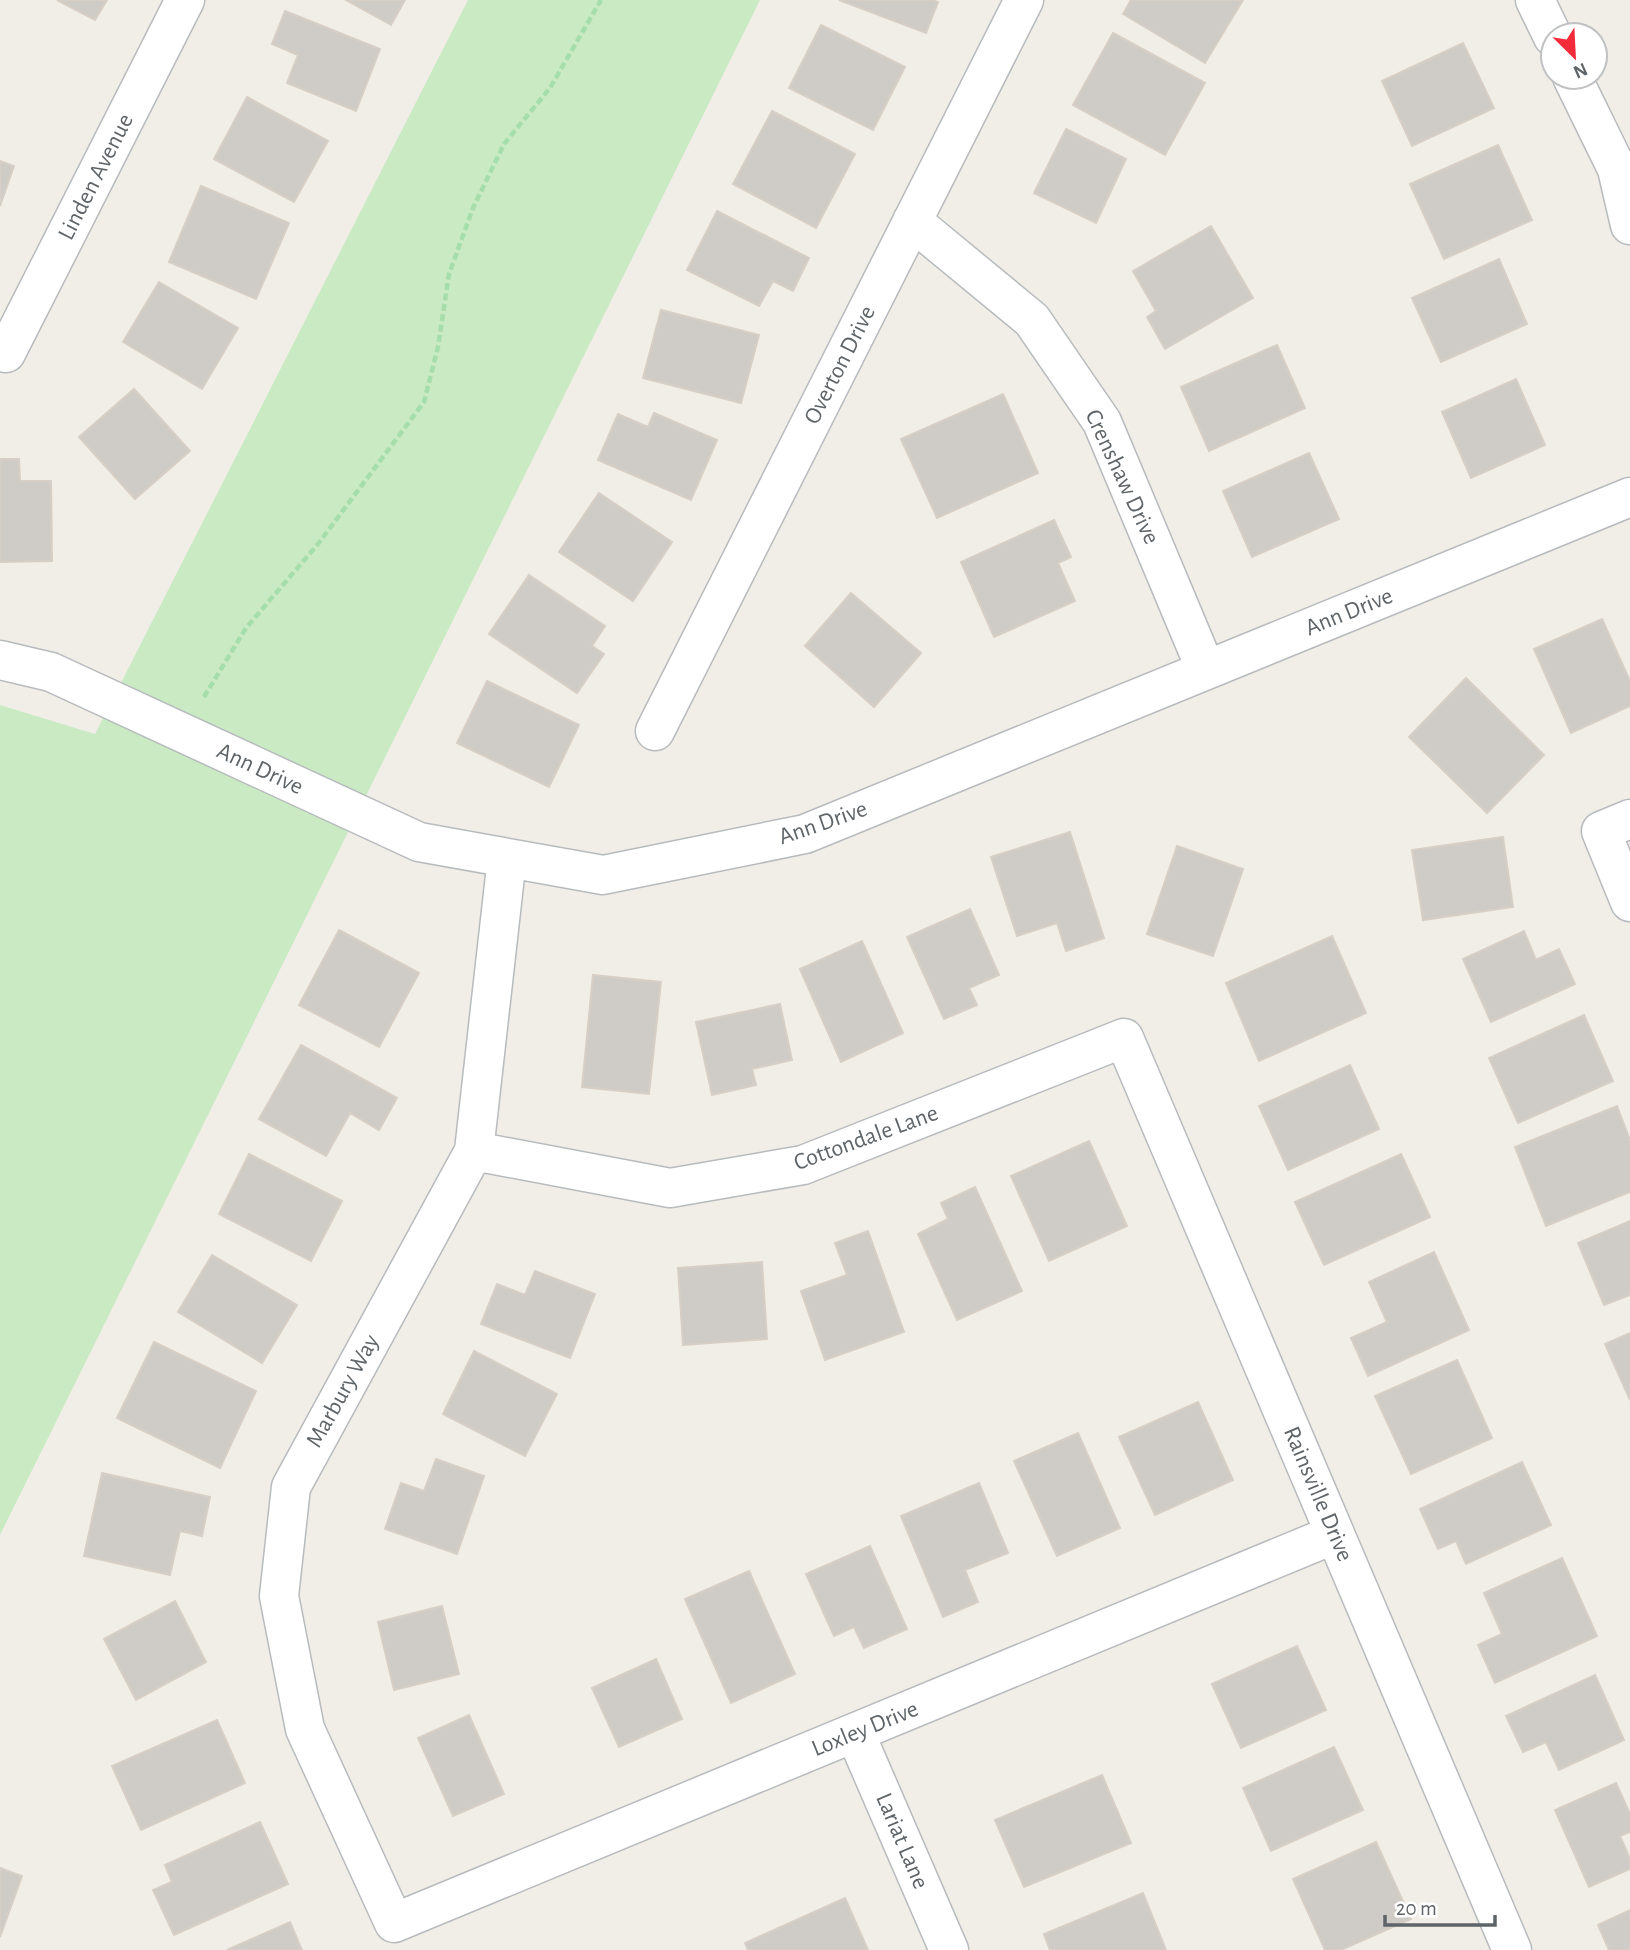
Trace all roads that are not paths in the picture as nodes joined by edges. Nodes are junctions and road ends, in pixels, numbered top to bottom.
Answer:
1 (185, 0) edge
2 (1024, 0) edge
3 (1535, 0) edge
4 (1545, 21) edge
5 (1579, 91) edge
6 (912, 221) junction
7 (1630, 225) edge
8 (3, 352) edge
9 (1630, 497) edge
10 (0, 660) edge
11 (1206, 670) junction
12 (655, 731) dead end
13 (1616, 825) edge
14 (507, 858) junction
15 (1630, 902) edge
16 (1124, 1038) joint
17 (474, 1151) junction
18 (1335, 1534) junction
19 (855, 1733) junction
20 (394, 1923) joint
21 (949, 1950) edge
22 (1512, 1950) edge

1 - 8 street, Linden Avenue
2 - 6 street, Overton Drive
3 - 4 street
5 - 7 street
6 - 11 street, Crenshaw Drive
6 - 12 street, Overton Drive
9 - 11 street, Ann Drive
10 - 14 street, Ann Drive
11 - 14 street, Ann Drive
13 - 15 street
14 - 17 street, Marbury Way
16 - 17 street, Cottondale Lane
16 - 18 street, Rainsville Drive
17 - 20 street, Marbury Way
18 - 19 street, Loxley Drive
18 - 22 street, Rainsville Drive
19 - 20 street, Loxley Drive
19 - 21 street, Lariat Lane

